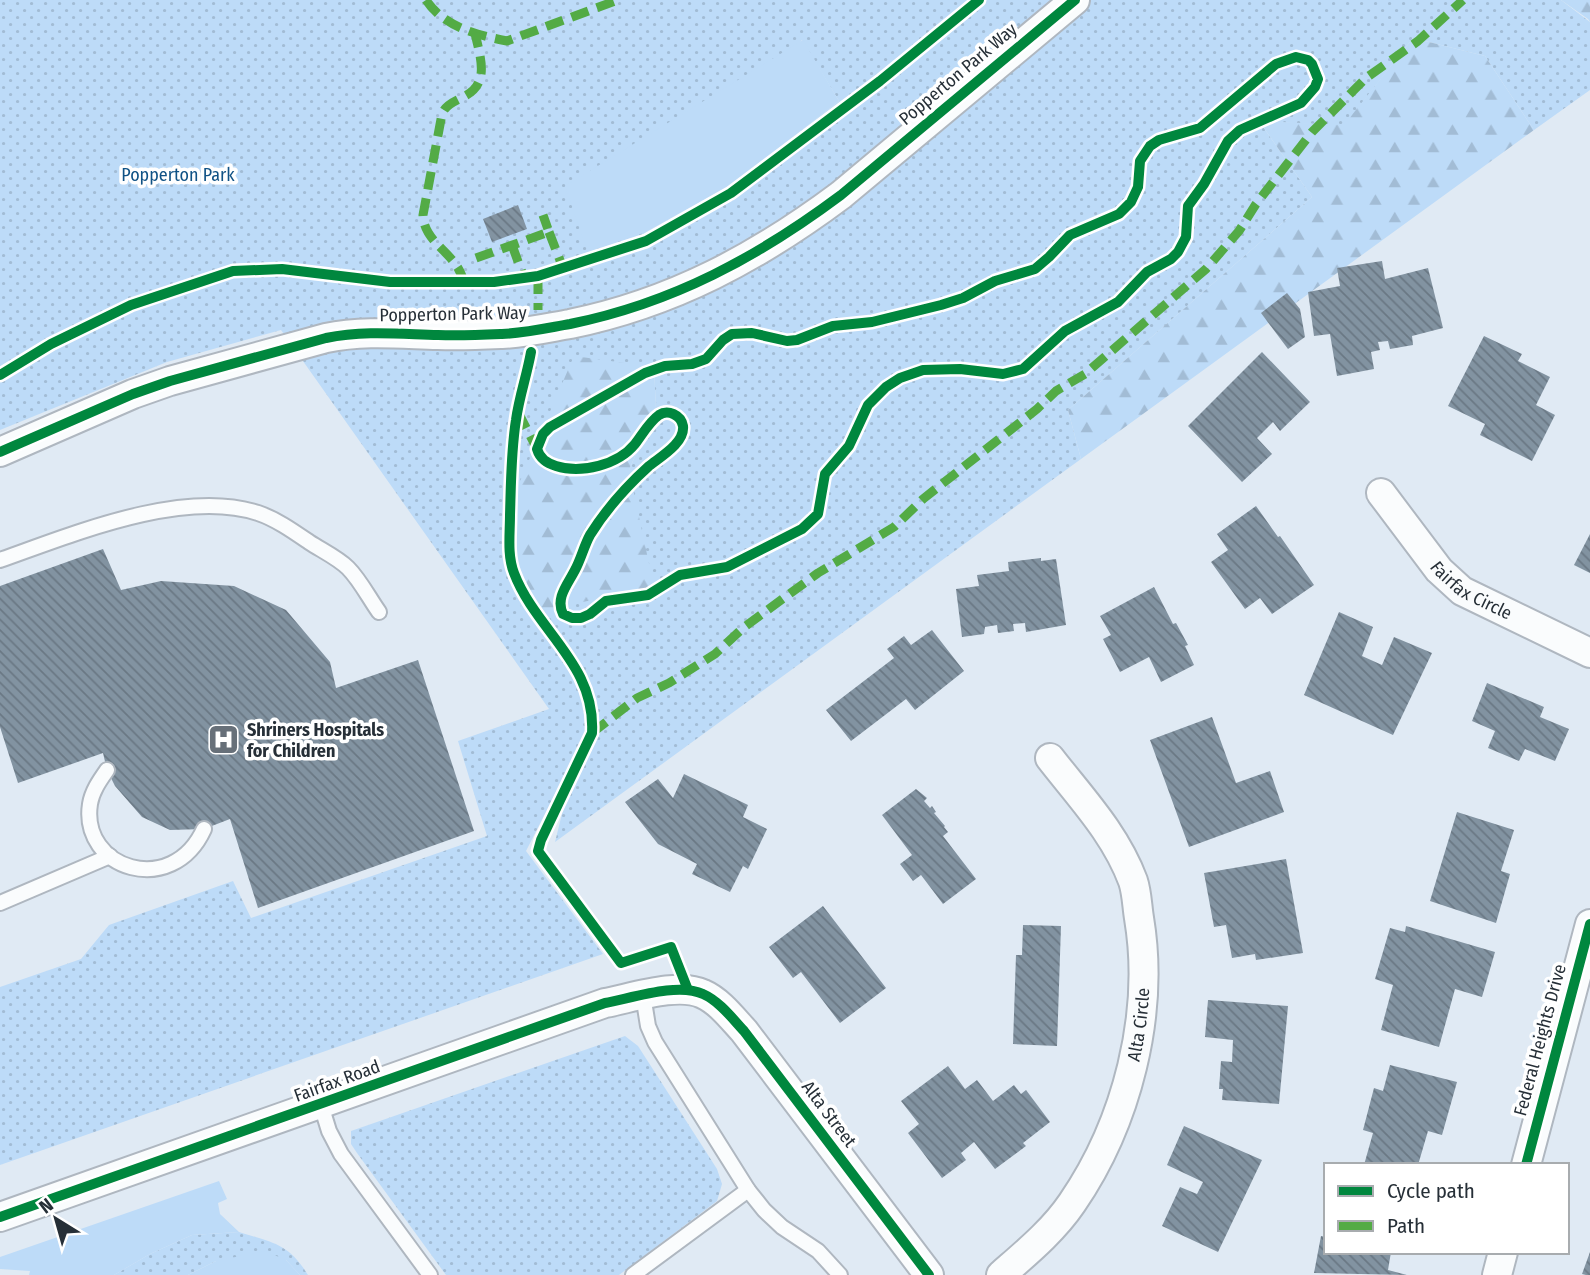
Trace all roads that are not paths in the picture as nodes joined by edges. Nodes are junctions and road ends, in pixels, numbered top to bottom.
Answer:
1 (1074, 0) edge
2 (0, 452) edge
3 (1381, 493) dead end
4 (0, 560) edge
5 (379, 612) dead end
6 (1590, 653) edge
7 (1049, 758) dead end
8 (107, 770) dead end
9 (204, 829) dead end
10 (110, 856) junction
11 (0, 903) edge
12 (1590, 924) edge
13 (688, 990) joint
14 (643, 995) junction
15 (321, 1105) junction
16 (1526, 1163) edge
17 (748, 1190) junction
18 (0, 1217) edge
19 (1502, 1254) edge
20 (430, 1275) edge
21 (633, 1275) edge
22 (840, 1275) edge
23 (929, 1275) edge
24 (1001, 1275) edge
25 (1497, 1275) edge

1 - 2 street, Popperton Park Way
3 - 6 street, Fairfax Circle
4 - 5 lane
7 - 24 street, Alta Circle
8 - 10 lane
9 - 10 lane
10 - 11 lane
12 - 16 street, Federal Heights Drive
13 - 14 street, Fairfax Road
13 - 23 street, Alta Street
14 - 15 street, Fairfax Road
14 - 17 lane
15 - 18 street, Fairfax Road
15 - 20 lane
17 - 21 lane
17 - 22 lane
19 - 25 street

